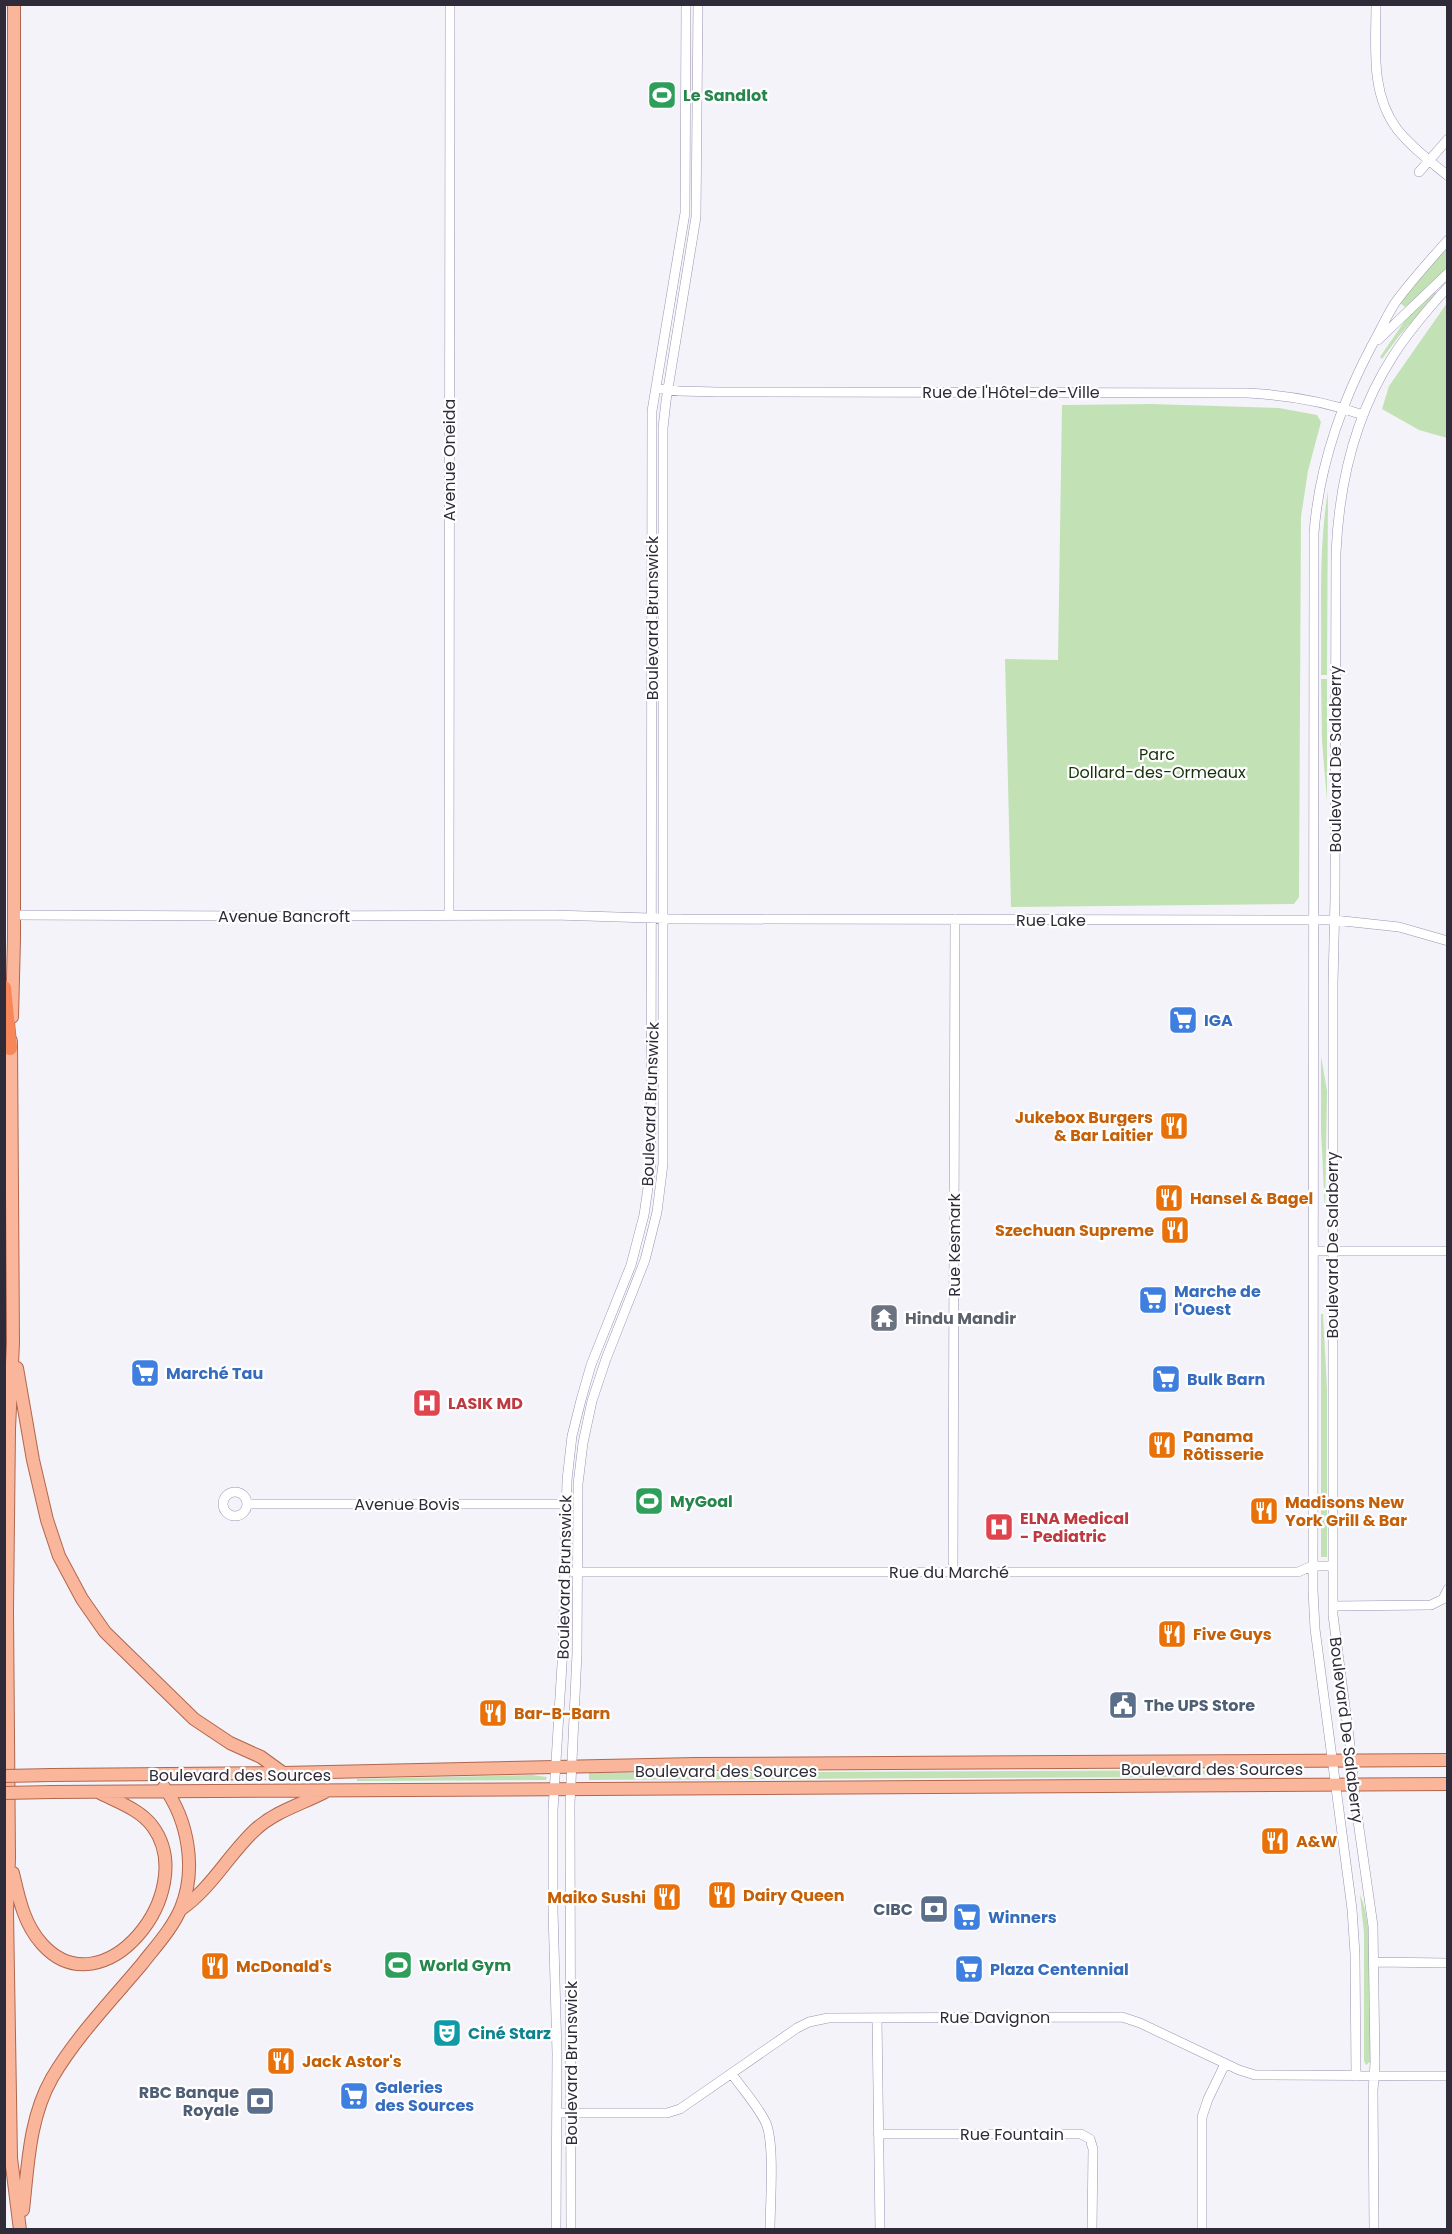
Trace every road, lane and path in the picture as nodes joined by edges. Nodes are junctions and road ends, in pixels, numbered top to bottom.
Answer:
1 (14, 4) edge
2 (450, 4) edge
3 (686, 4) edge
4 (698, 4) edge
5 (1376, 4) edge
6 (1448, 139) edge
7 (1429, 161) junction
8 (1419, 172) dead end
9 (1448, 176) edge
10 (1448, 240) edge
11 (1448, 273) edge
12 (1448, 287) edge
13 (1372, 347) junction
14 (656, 387) junction
15 (668, 390) junction
16 (1342, 408) junction
17 (1363, 415) junction
18 (14, 915) junction
19 (448, 915) junction
20 (652, 918) junction
21 (663, 918) junction
22 (955, 920) junction
23 (1313, 920) junction
24 (1334, 920) junction
25 (1448, 940) edge
26 (4, 988) edge
27 (10, 1048) junction
28 (1313, 1251) junction
29 (1332, 1251) junction
30 (1448, 1251) edge
31 (13, 1343) junction
32 (248, 1504) dead end
33 (566, 1504) junction
34 (1312, 1566) junction
35 (1332, 1566) junction
36 (953, 1571) junction
37 (565, 1572) junction
38 (578, 1572) junction
39 (1448, 1589) edge
40 (1332, 1606) junction
41 (1448, 1760) edge
42 (1334, 1761) junction
43 (1352, 1761) junction
44 (556, 1766) junction
45 (571, 1766) junction
46 (283, 1773) junction
47 (155, 1774) junction
48 (4, 1776) edge
49 (1336, 1784) junction
50 (1354, 1784) junction
51 (1448, 1784) edge
52 (554, 1789) junction
53 (571, 1789) junction
54 (167, 1791) junction
55 (99, 1792) junction
56 (326, 1792) junction
57 (4, 1793) edge
58 (9, 1858) junction
59 (1368, 1886) junction
60 (1350, 1888) junction
61 (180, 1910) junction
62 (1375, 1962) junction
63 (1448, 1962) edge
64 (877, 2018) junction
65 (1225, 2064) junction
66 (732, 2074) junction
67 (1373, 2075) junction
68 (1356, 2076) junction
69 (1448, 2076) edge
70 (557, 2113) junction
71 (572, 2113) junction
72 (878, 2134) junction
73 (20, 2229) edge
74 (556, 2229) edge
75 (571, 2229) edge
76 (770, 2229) edge
77 (880, 2229) edge
78 (1092, 2229) edge
79 (1202, 2229) edge
80 (1374, 2229) edge

1 - 18 main road
2 - 19 street, Avenue Oneida
3 - 14 street, Boulevard Brunswick
4 - 15 street, Boulevard Brunswick
5 - 7 street
6 - 7 street
7 - 8 street
7 - 9 street
10 - 13 street, Boulevard De Salaberry
11 - 13 street, Boulevard De Salaberry
12 - 17 street, Boulevard De Salaberry
13 - 16 street, Boulevard De Salaberry
14 - 15 street, Rue de l'Hôtel-de-Ville
14 - 20 street, Boulevard Brunswick
15 - 16 street, Rue de l'Hôtel-de-Ville
15 - 21 street, Boulevard Brunswick
16 - 17 street, Rue de l'Hôtel-de-Ville
16 - 23 street, Boulevard De Salaberry
17 - 24 street, Boulevard De Salaberry
18 - 19 street, Avenue Bancroft
18 - 27 main road
19 - 20 street, Avenue Bancroft
20 - 21 street, Rue Lake
20 - 33 street, Boulevard Brunswick
21 - 22 street, Rue Lake
21 - 38 street, Boulevard Brunswick
22 - 23 street, Rue Lake
22 - 36 street, Rue Kesmark
23 - 24 street, Rue Lake
23 - 28 street, Boulevard De Salaberry
24 - 25 street, Rue Lake
24 - 29 street, Boulevard De Salaberry
26 - 27 highway
27 - 31 main road
28 - 29 street
28 - 34 street, Boulevard De Salaberry
29 - 30 street
29 - 35 street, Boulevard De Salaberry
31 - 46 main road
31 - 58 main road
32 - 33 street, Avenue Bovis
33 - 37 street, Boulevard Brunswick
34 - 35 street, Rue du Marché
34 - 36 street, Rue du Marché
34 - 42 street, Boulevard De Salaberry
35 - 40 street, Boulevard De Salaberry
36 - 38 street, Rue du Marché
37 - 38 street, Rue du Marché
37 - 44 street, Boulevard Brunswick
38 - 45 street, Boulevard Brunswick
39 - 40 street
40 - 43 street, Boulevard De Salaberry
41 - 43 main road, Boulevard des Sources
42 - 43 main road, Boulevard des Sources
42 - 45 main road, Boulevard des Sources
42 - 49 street, Boulevard De Salaberry
43 - 50 street, Boulevard De Salaberry
44 - 45 main road, Boulevard des Sources
44 - 46 main road, Boulevard des Sources
44 - 52 street, Boulevard Brunswick
45 - 53 street, Boulevard Brunswick
46 - 47 main road, Boulevard des Sources
47 - 48 main road, Boulevard des Sources, bridge
47 - 54 main road
49 - 50 main road, Boulevard des Sources
49 - 53 main road, Boulevard des Sources
49 - 60 street, Boulevard De Salaberry
50 - 51 main road, Boulevard des Sources
50 - 59 street, Boulevard De Salaberry
52 - 53 main road, Boulevard des Sources
52 - 56 main road, Boulevard des Sources
52 - 70 street, Boulevard Brunswick
53 - 71 street, Boulevard Brunswick
54 - 55 main road, Boulevard des Sources
54 - 56 main road, Boulevard des Sources
54 - 61 main road
55 - 57 main road, Boulevard des Sources, bridge
55 - 58 main road
56 - 61 main road
58 - 73 main road
59 - 60 street
59 - 62 street, Boulevard De Salaberry
60 - 68 street, Boulevard De Salaberry
61 - 73 main road
62 - 63 street
62 - 67 street, Boulevard De Salaberry
64 - 65 street, Rue Davignon
64 - 66 street, Rue Davignon
64 - 72 street
65 - 68 street, Rue Davignon
65 - 79 street
66 - 71 street, Rue Davignon
66 - 76 street
67 - 68 street, Rue Davignon
67 - 69 street, Rue Davignon
67 - 80 street, Boulevard De Salaberry
70 - 71 street, Rue Davignon
70 - 74 street, Boulevard Brunswick
71 - 75 street, Boulevard Brunswick
72 - 77 street
72 - 78 street, Rue Fountain

